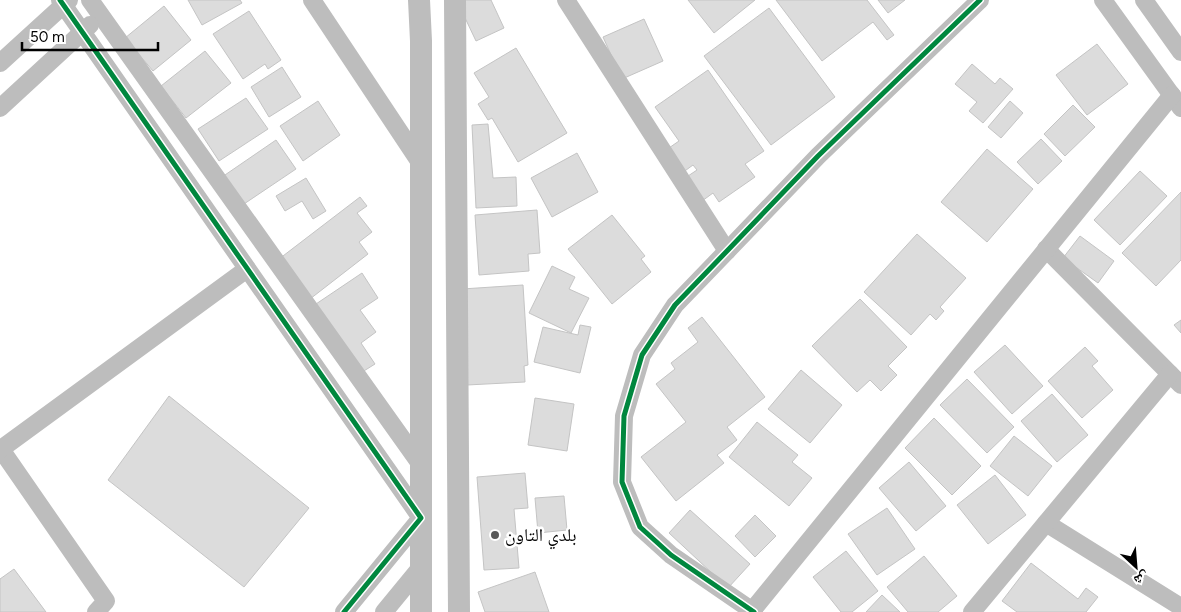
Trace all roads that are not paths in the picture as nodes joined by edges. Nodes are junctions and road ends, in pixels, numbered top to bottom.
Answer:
1 (90, 0) edge
2 (312, 0) edge
3 (419, 0) edge
4 (455, 0) edge
5 (980, 0) edge
6 (1103, 0) edge
7 (1144, 0) edge
8 (568, 1) edge
9 (64, 2) edge
10 (101, 15) junction
11 (83, 32) junction
12 (1181, 52) edge
13 (0, 63) edge
14 (1176, 101) edge
15 (0, 108) edge
16 (421, 164) junction
17 (1046, 249) junction
18 (726, 251) junction
19 (247, 269) junction
20 (1176, 380) edge
21 (0, 449) edge
22 (421, 465) junction
23 (421, 518) junction
24 (1046, 523) junction
25 (421, 567) junction
26 (1181, 607) edge
27 (105, 608) edge
28 (344, 612) edge
29 (384, 612) edge
30 (421, 612) edge
31 (458, 612) edge
32 (753, 612) edge
33 (972, 612) edge

1 - 10 street
2 - 16 street
3 - 16 street
4 - 31 street
5 - 18 street
6 - 14 street
7 - 12 street
8 - 18 street
9 - 11 street
9 - 13 street
10 - 11 street
10 - 22 street
11 - 15 street
11 - 19 street
14 - 17 street
16 - 22 street
17 - 20 street
17 - 32 street
18 - 32 street
19 - 21 street
19 - 23 street
20 - 24 street
21 - 27 street
22 - 23 street
23 - 25 street
23 - 28 street
24 - 26 street
24 - 33 street
25 - 29 street
25 - 30 street

